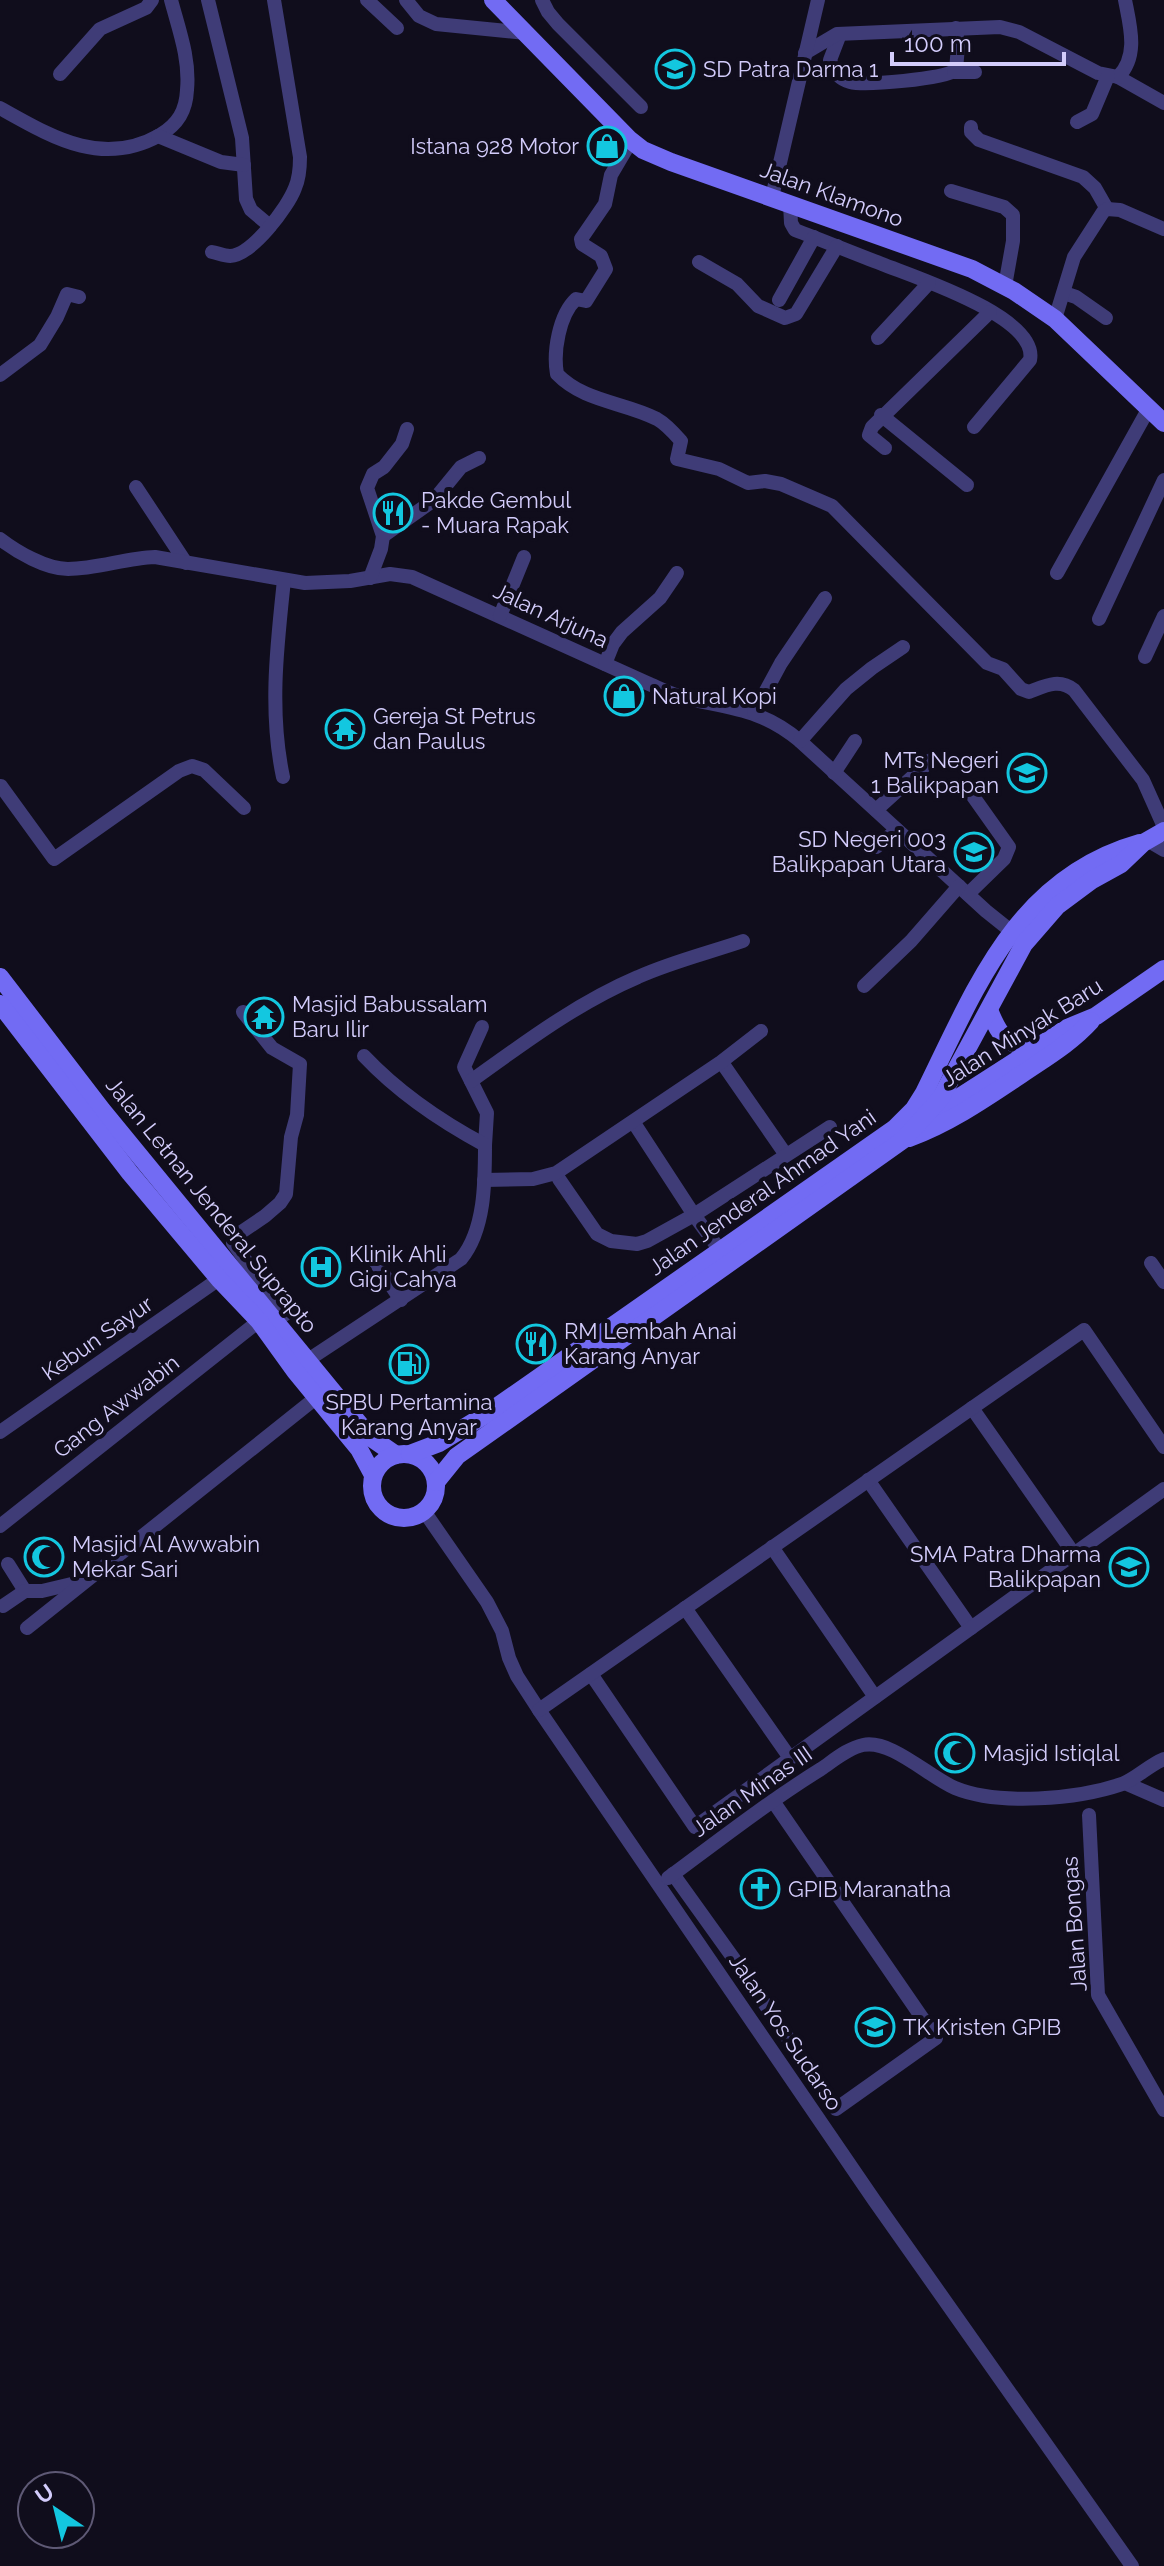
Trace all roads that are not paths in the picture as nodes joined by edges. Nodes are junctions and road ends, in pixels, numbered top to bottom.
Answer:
1 (152, 0) edge
2 (171, 0) edge
3 (208, 0) edge
4 (274, 0) edge
5 (367, 0) edge
6 (406, 0) edge
7 (493, 0) edge
8 (542, 0) edge
9 (1134, 0) edge
10 (817, 4) edge
11 (1126, 7) edge
12 (397, 28) dead end
13 (956, 28) junction
14 (526, 33) junction
15 (838, 34) junction
16 (805, 53) junction
17 (954, 72) junction
18 (975, 72) dead end
19 (60, 74) dead end
20 (1113, 77) junction
21 (1164, 103) edge
22 (641, 107) dead end
23 (0, 108) edge
24 (1077, 122) dead end
25 (971, 127) dead end
26 (158, 136) junction
27 (631, 141) junction
28 (244, 165) junction
29 (951, 191) dead end
30 (781, 201) junction
31 (1107, 209) junction
32 (270, 226) junction
33 (1164, 229) edge
34 (814, 237) junction
35 (837, 246) junction
36 (212, 252) dead end
37 (699, 262) dead end
38 (929, 283) junction
39 (1005, 286) junction
40 (1064, 293) junction
41 (79, 297) dead end
42 (779, 300) dead end
43 (990, 312) junction
44 (1106, 318) dead end
45 (1055, 319) junction
46 (878, 338) dead end
47 (0, 375) edge
48 (1149, 408) junction
49 (881, 415) junction
50 (1164, 423) edge
51 (974, 427) dead end
52 (407, 429) dead end
53 (885, 448) dead end
54 (479, 458) dead end
55 (1164, 480) edge
56 (967, 485) dead end
57 (136, 487) dead end
58 (383, 536) junction
59 (0, 539) edge
60 (524, 557) dead end
61 (186, 563) junction
62 (677, 573) dead end
63 (1057, 573) dead end
64 (370, 578) junction
65 (284, 580) junction
66 (825, 598) dead end
67 (500, 616) junction
68 (1164, 616) edge
69 (1099, 619) dead end
70 (903, 647) dead end
71 (1145, 657) dead end
72 (605, 664) junction
73 (754, 713) junction
74 (800, 741) junction
75 (855, 741) dead end
76 (931, 760) dead end
77 (834, 773) junction
78 (283, 777) dead end
79 (1, 786) edge
80 (970, 792) dead end
81 (244, 808) dead end
82 (876, 810) junction
83 (1164, 829) edge
84 (897, 830) junction
85 (857, 838) dead end
86 (1145, 841) junction
87 (1164, 850) edge
88 (967, 893) junction
89 (1011, 931) junction
90 (743, 941) dead end
91 (1164, 969) edge
92 (864, 986) dead end
93 (3, 992) edge
94 (989, 1010) junction
95 (243, 1012) dead end
96 (1096, 1016) junction
97 (482, 1027) dead end
98 (761, 1031) dead end
99 (1032, 1051) junction
100 (364, 1056) dead end
101 (725, 1067) dead end
102 (471, 1081) junction
103 (924, 1120) junction
104 (636, 1126) dead end
105 (830, 1127) dead end
106 (901, 1132) junction
107 (485, 1145) junction
108 (786, 1155) junction
109 (484, 1178) junction
110 (559, 1179) dead end
111 (696, 1218) junction
112 (370, 1254) dead end
113 (726, 1258) junction
114 (1151, 1263) dead end
115 (219, 1279) junction
116 (1164, 1282) edge
117 (401, 1300) junction
118 (267, 1321) junction
119 (308, 1360) junction
120 (317, 1397) junction
121 (972, 1408) junction
122 (3, 1425) edge
123 (1164, 1447) edge
124 (403, 1455) junction
125 (373, 1475) junction
126 (868, 1480) junction
127 (436, 1482) junction
128 (1164, 1489) edge
129 (424, 1511) junction
130 (0, 1526) edge
131 (772, 1547) junction
132 (1074, 1554) junction
133 (8, 1564) dead end
134 (84, 1581) junction
135 (25, 1591) junction
136 (3, 1606) dead end
137 (685, 1608) junction
138 (27, 1628) dead end
139 (971, 1628) junction
140 (591, 1674) junction
141 (875, 1697) junction
142 (539, 1710) junction
143 (790, 1758) junction
144 (1164, 1759) edge
145 (1125, 1783) junction
146 (1164, 1800) edge
147 (773, 1801) junction
148 (1089, 1815) dead end
149 (673, 1874) junction
150 (658, 1885) junction
151 (1164, 2110) edge
152 (1132, 2566) edge

1 - 19 street
2 - 26 street
3 - 28 street
4 - 32 street
5 - 12 street
6 - 14 street
7 - 14 main road, Jalan Klamono
8 - 22 street
9 - 11 street
10 - 15 street
10 - 16 street
11 - 20 street
13 - 15 street
13 - 17 street
13 - 20 street
14 - 27 main road, Jalan Klamono
15 - 16 street
15 - 17 street
16 - 30 street
17 - 18 street
20 - 21 street
20 - 24 street
23 - 26 street
25 - 31 street
26 - 28 street
27 - 30 main road, Jalan Klamono
27 - 83 street
28 - 32 street
29 - 39 street
30 - 34 street
30 - 39 main road, Jalan Klamono
31 - 33 street
31 - 40 street
32 - 36 street
34 - 35 street
34 - 42 street
35 - 37 street
35 - 38 street
38 - 43 street
38 - 46 street
39 - 45 main road, Jalan Klamono
40 - 44 street
40 - 45 street
41 - 47 street
43 - 49 street
43 - 51 street
45 - 48 main road, Jalan Klamono
48 - 50 main road, Jalan Klamono
48 - 63 street
49 - 53 street
49 - 56 street
52 - 58 street
54 - 58 street
55 - 69 street
57 - 61 street
58 - 64 street
59 - 61 street, Jalan Arjuna
60 - 67 street
61 - 65 street, Jalan Arjuna
62 - 72 street
64 - 65 street, Jalan Arjuna
64 - 67 street, Jalan Arjuna
65 - 78 street
66 - 73 street
67 - 72 street, Jalan Arjuna
68 - 71 street
70 - 74 street
72 - 73 street, Jalan Arjuna
73 - 74 street, Jalan Arjuna
74 - 77 street, Jalan Arjuna
75 - 77 street
76 - 82 street
77 - 82 street, Jalan Arjuna
79 - 81 street
80 - 88 street
82 - 84 street, Jalan Arjuna
83 - 86 main road, Jalan Jenderal Ahmad Yani
84 - 85 street
84 - 88 street, Jalan Arjuna
86 - 87 street
86 - 89 main road, Jalan Jenderal Ahmad Yani
86 - 94 main road, Jalan Jenderal Ahmad Yani
88 - 89 street, Jalan Arjuna
88 - 92 street
89 - 106 main road, Jalan Jenderal Ahmad Yani
90 - 102 street
91 - 96 main road, Jalan Minyak Baru
93 - 115 main road, Jalan Letnan Jenderal Suprapto
93 - 118 main road, Jalan Letnan Jenderal Suprapto
94 - 99 main road
94 - 103 main road, Jalan Jenderal Ahmad Yani
95 - 118 street
96 - 99 main road, Jalan Minyak Baru
96 - 106 main road
97 - 102 street
98 - 109 street
99 - 103 main road, Jalan Minyak Baru
100 - 107 street
101 - 108 street
102 - 107 street
103 - 106 main road, Jalan Minyak Baru
104 - 111 street
105 - 108 street
106 - 113 main road, Jalan Jenderal Ahmad Yani
107 - 109 street
108 - 111 street
109 - 117 street
110 - 111 street
111 - 113 street
112 - 117 street
113 - 124 main road, Jalan Jenderal Ahmad Yani
113 - 127 main road, Jalan Jenderal Ahmad Yani
114 - 116 street
115 - 118 main road, Jalan Letnan Jenderal Suprapto
115 - 122 street, Kebun Sayur
117 - 119 street
118 - 119 main road, Jalan Letnan Jenderal Suprapto
118 - 120 main road, Jalan Letnan Jenderal Suprapto
118 - 130 street, Gang Awwabin
119 - 124 main road, Jalan Letnan Jenderal Suprapto
120 - 125 main road, Jalan Letnan Jenderal Suprapto
120 - 134 street
121 - 123 street
121 - 126 street
121 - 132 street
124 - 125 main road
124 - 127 main road
125 - 129 main road
126 - 131 street
126 - 139 street
127 - 129 main road
128 - 132 street
129 - 142 street, Jalan Yos Sudarso
131 - 137 street
131 - 141 street
132 - 139 street
133 - 135 street
134 - 135 street
134 - 138 street
135 - 136 street
137 - 140 street
137 - 143 street
139 - 141 street
140 - 142 street
140 - 143 street
141 - 143 street
142 - 150 street, Jalan Yos Sudarso
144 - 145 street
145 - 146 street
145 - 147 street, Jalan Minas III
147 - 149 street, Jalan Minas III
147 - 149 street
148 - 151 street, Jalan Bongas
149 - 150 street, Jalan Minas III
150 - 152 street, Jalan Yos Sudarso

